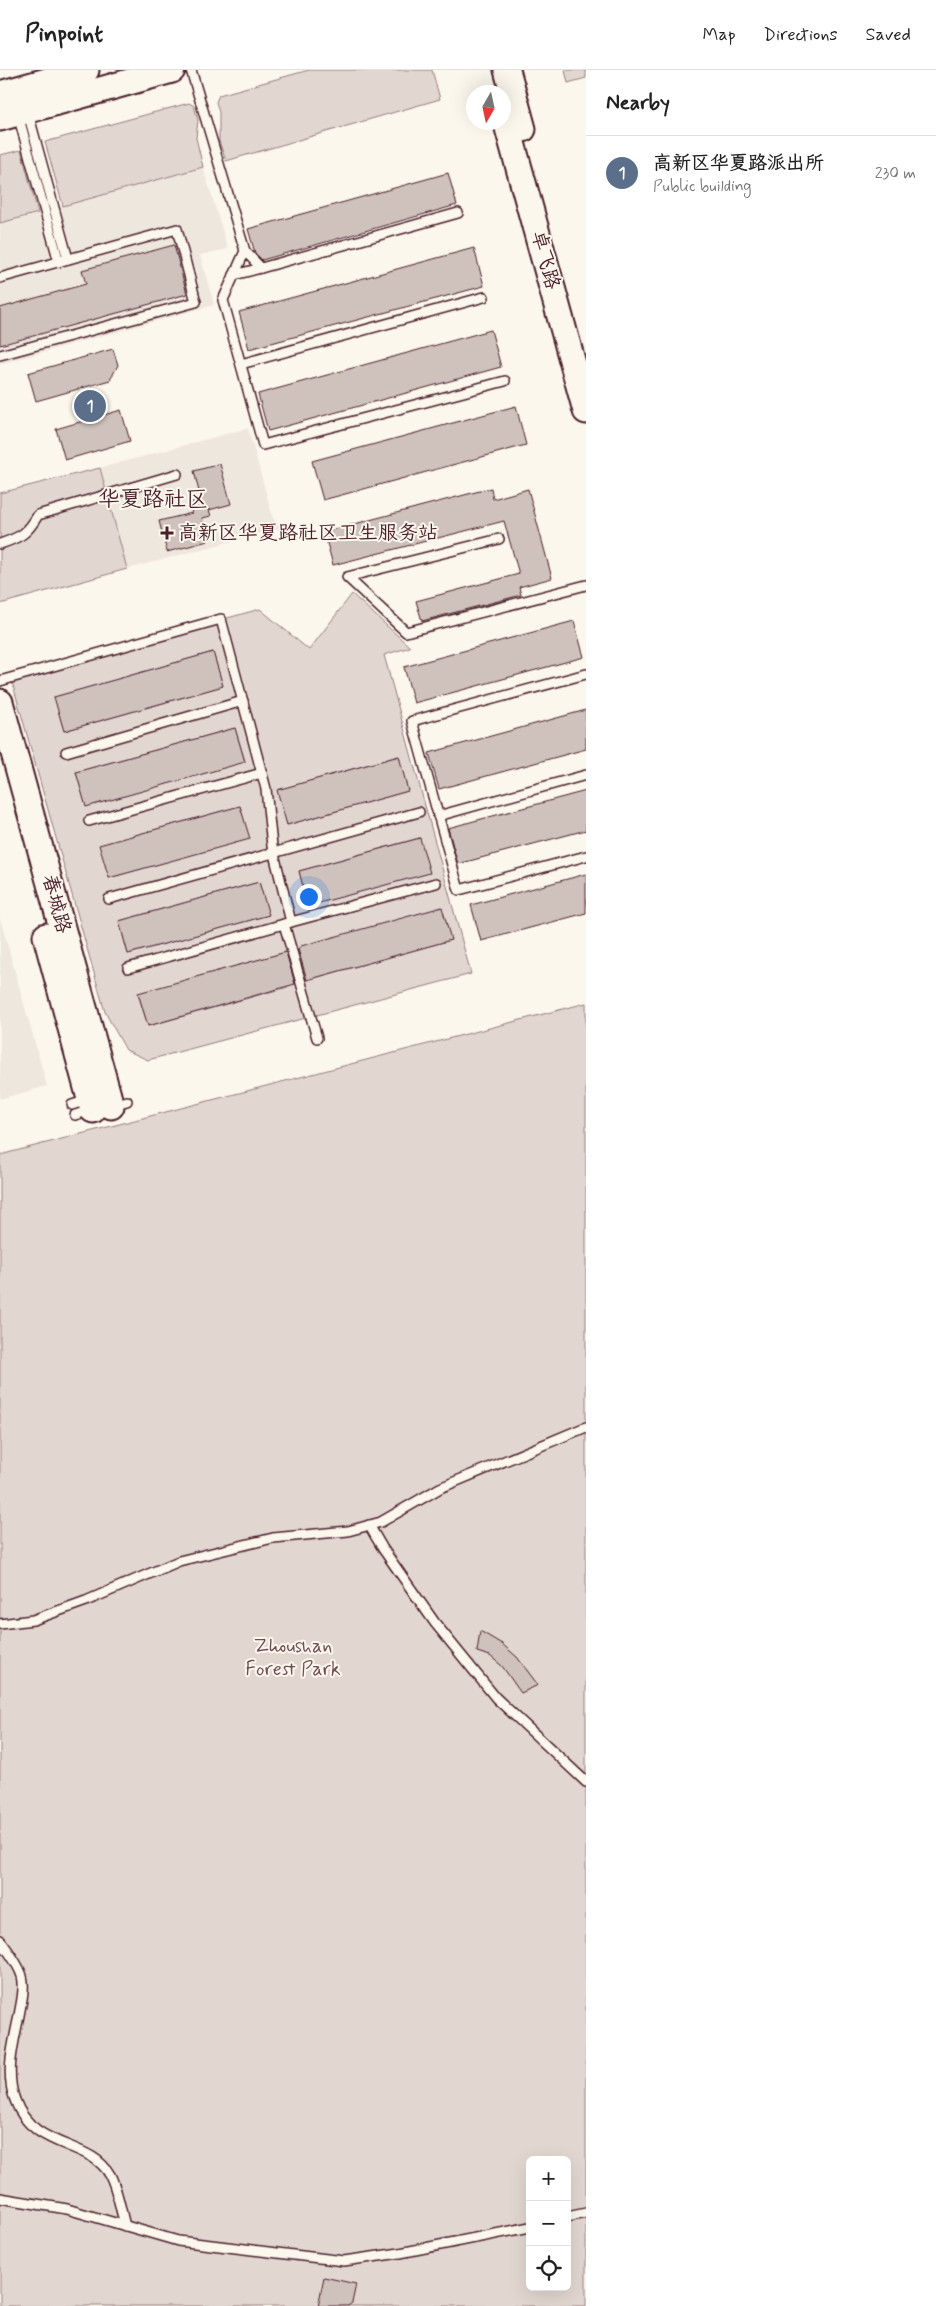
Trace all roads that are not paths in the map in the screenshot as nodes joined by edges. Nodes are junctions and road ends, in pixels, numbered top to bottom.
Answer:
1 (86, 70) edge
2 (172, 70) edge
3 (190, 70) edge
4 (493, 70) edge
5 (507, 70) edge
6 (497, 85) edge
7 (15, 102) edge
8 (509, 130) edge
9 (458, 213) dead end
10 (245, 251) junction
11 (68, 260) junction
12 (59, 262) junction
13 (261, 268) junction
14 (234, 275) junction
15 (0, 278) edge
16 (484, 297) dead end
17 (0, 356) edge
18 (586, 356) edge
19 (241, 364) junction
20 (505, 381) dead end
21 (586, 411) edge
22 (177, 474) dead end
23 (499, 539) dead end
24 (0, 544) edge
25 (586, 585) edge
26 (586, 674) edge
27 (0, 682) edge
28 (243, 701) junction
29 (0, 702) edge
30 (66, 752) dead end
31 (0, 764) edge
32 (262, 773) junction
33 (586, 775) edge
34 (419, 812) dead end
35 (438, 816) junction
36 (89, 821) dead end
37 (273, 852) junction
38 (586, 856) edge
39 (436, 883) dead end
40 (109, 899) dead end
41 (288, 923) junction
42 (128, 968) dead end
43 (317, 1038) dead end
44 (586, 1427) edge
45 (369, 1526) junction
46 (0, 1624) edge
47 (586, 1782) edge
48 (0, 1940) edge
49 (0, 2198) edge
50 (586, 2213) edge
51 (571, 2216) edge
52 (125, 2226) junction
53 (526, 2228) edge

1 - 7 street
2 - 7 street
3 - 10 lane
4 - 6 street
5 - 18 street, 卓飞路
7 - 11 lane
7 - 12 lane
8 - 21 street, 卓飞路
9 - 13 lane
10 - 13 lane
10 - 14 lane
11 - 12 lane
11 - 17 lane
12 - 15 lane
13 - 14 lane
14 - 19 lane
16 - 19 lane
19 - 20 lane
22 - 24 lane
23 - 25 lane
26 - 35 lane
27 - 28 lane
28 - 30 lane
28 - 32 lane
29 - 31 street, 春城路
32 - 36 lane
32 - 37 lane
33 - 35 lane
34 - 37 lane
35 - 38 lane
37 - 40 lane
37 - 41 lane
39 - 41 lane
41 - 42 lane
41 - 43 lane
44 - 45 lane
45 - 46 lane
45 - 47 lane
48 - 52 lane
49 - 52 lane
50 - 51 lane
52 - 53 lane

